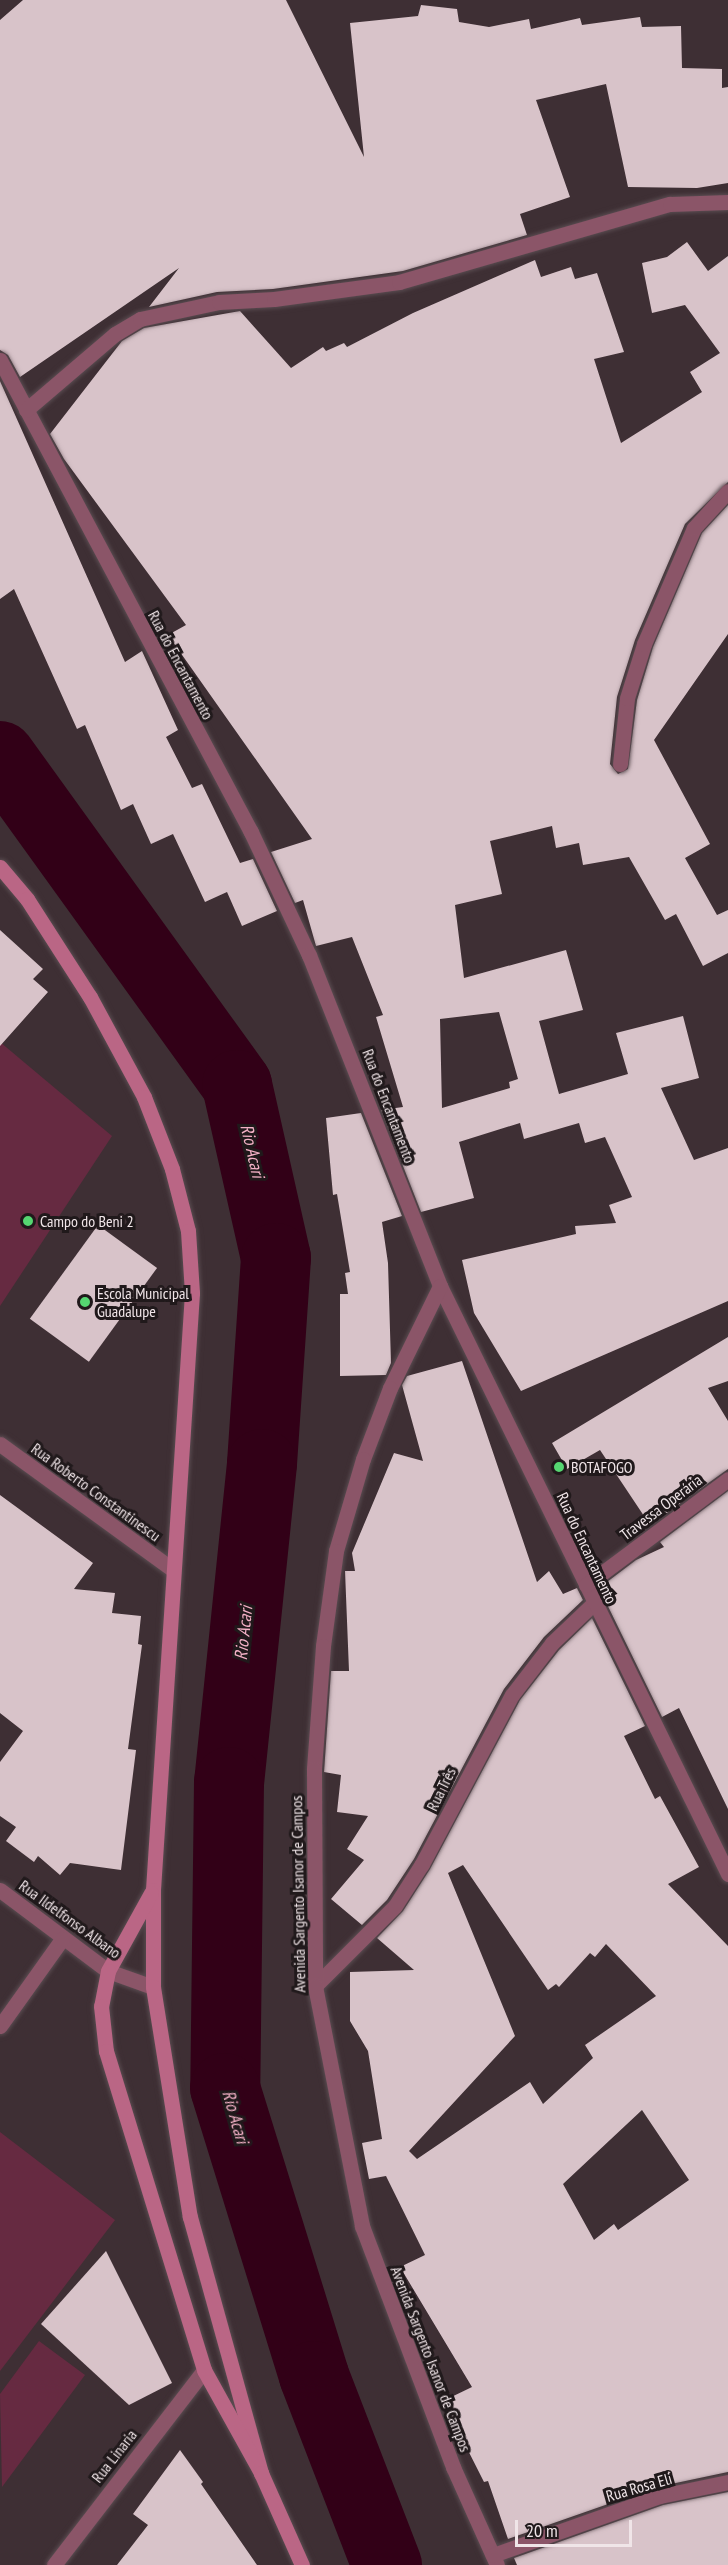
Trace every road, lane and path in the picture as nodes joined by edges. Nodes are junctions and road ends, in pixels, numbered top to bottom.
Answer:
1 (728, 202) edge
2 (0, 360) edge
3 (26, 410) junction
4 (728, 490) edge
5 (620, 764) dead end
6 (0, 867) edge
7 (440, 1286) junction
8 (0, 1444) edge
9 (728, 1479) edge
10 (172, 1569) junction
11 (586, 1585) junction
12 (593, 1604) junction
13 (728, 1874) edge
14 (0, 1890) edge
15 (153, 1890) junction
16 (62, 1939) junction
17 (108, 1971) junction
18 (315, 1986) junction
19 (153, 1987) junction
20 (0, 2026) edge
21 (204, 2370) junction
22 (261, 2473) junction
23 (728, 2482) edge
24 (495, 2560) edge
25 (54, 2565) edge
26 (302, 2565) edge

1 - 3 street
2 - 3 street, Rua do Encantamento
3 - 7 street, Rua do Encantamento
4 - 5 street
6 - 10 street
7 - 11 street, Rua do Encantamento
7 - 18 street, Avenida Sargento Isanor de Campos
8 - 10 street, Rua Roberto Constantinescu
9 - 11 street, Travessa Operária
10 - 15 street
11 - 12 street, Rua do Encantamento
12 - 13 street, Rua do Encantamento
12 - 18 street, Rua Três
14 - 16 street, Rua Ildelfonso Albano
15 - 17 street
15 - 19 street
16 - 17 street, Rua Ildelfonso Albano
16 - 20 street
17 - 19 street, Rua Ildelfonso Albano
17 - 21 street
18 - 24 street, Avenida Sargento Isanor de Campos
19 - 22 street
21 - 22 street
21 - 25 street, Rua Linaria
22 - 26 street
23 - 24 street, Rua Rosa Eli

